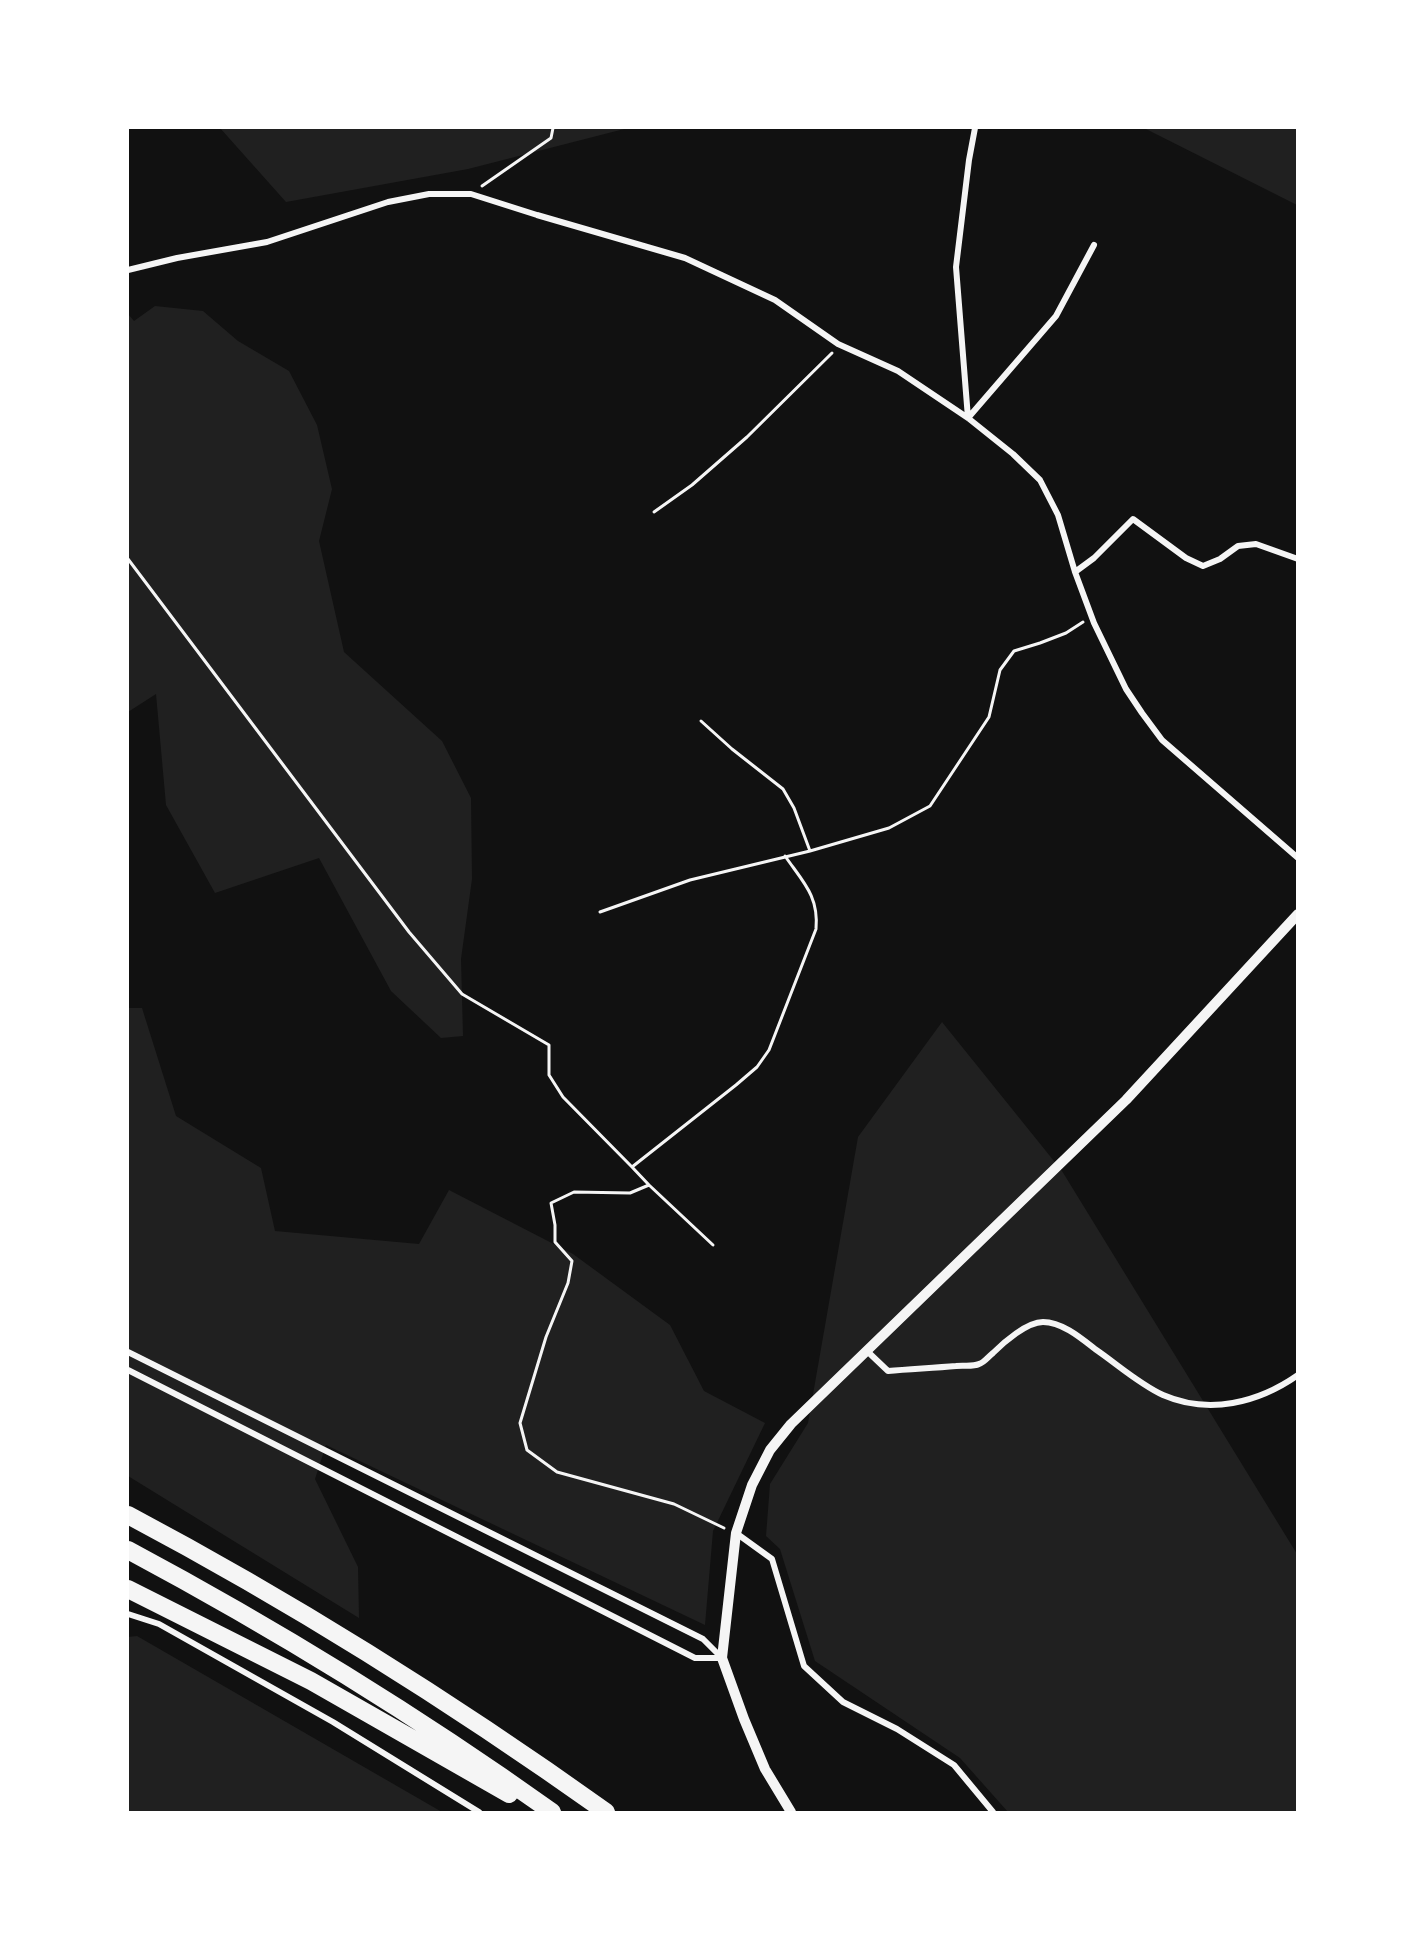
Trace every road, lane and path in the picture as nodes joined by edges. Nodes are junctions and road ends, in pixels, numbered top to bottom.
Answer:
1 (553, 128) edge
2 (975, 128) edge
3 (471, 194) junction
4 (1094, 245) dead end
5 (128, 270) edge
6 (838, 344) junction
7 (968, 418) junction
8 (654, 512) dead end
9 (128, 559) edge
10 (1298, 559) edge
11 (1075, 572) junction
12 (1091, 616) junction
13 (701, 721) dead end
14 (810, 851) junction
15 (785, 856) junction
16 (1298, 858) edge
17 (600, 912) dead end
18 (1298, 914) edge
19 (632, 1167) junction
20 (650, 1185) junction
21 (713, 1245) dead end
22 (128, 1352) edge
23 (867, 1352) junction
24 (128, 1370) edge
25 (1298, 1375) edge
26 (128, 1504) edge
27 (128, 1515) edge
28 (736, 1533) junction
29 (128, 1550) edge
30 (205, 1556) junction
31 (128, 1589) edge
32 (128, 1614) edge
33 (722, 1658) junction
34 (479, 1812) edge
35 (542, 1812) edge
36 (552, 1812) edge
37 (606, 1812) edge
38 (790, 1812) edge
39 (993, 1812) edge

1 - 3 path
2 - 7 street
3 - 5 street
3 - 6 street
4 - 7 street
6 - 7 street
6 - 8 path
7 - 11 street
9 - 19 path
10 - 11 street
11 - 12 street
12 - 14 path
12 - 16 street
13 - 14 path
14 - 15 path
15 - 17 path
15 - 19 path
18 - 23 street
19 - 20 path
20 - 21 path
20 - 28 path
22 - 33 street
23 - 25 street
23 - 28 street
24 - 33 street
26 - 30 highway
27 - 30 highway
28 - 33 street
28 - 39 street
29 - 36 highway
30 - 37 highway
31 - 35 highway
32 - 34 street
33 - 38 street

